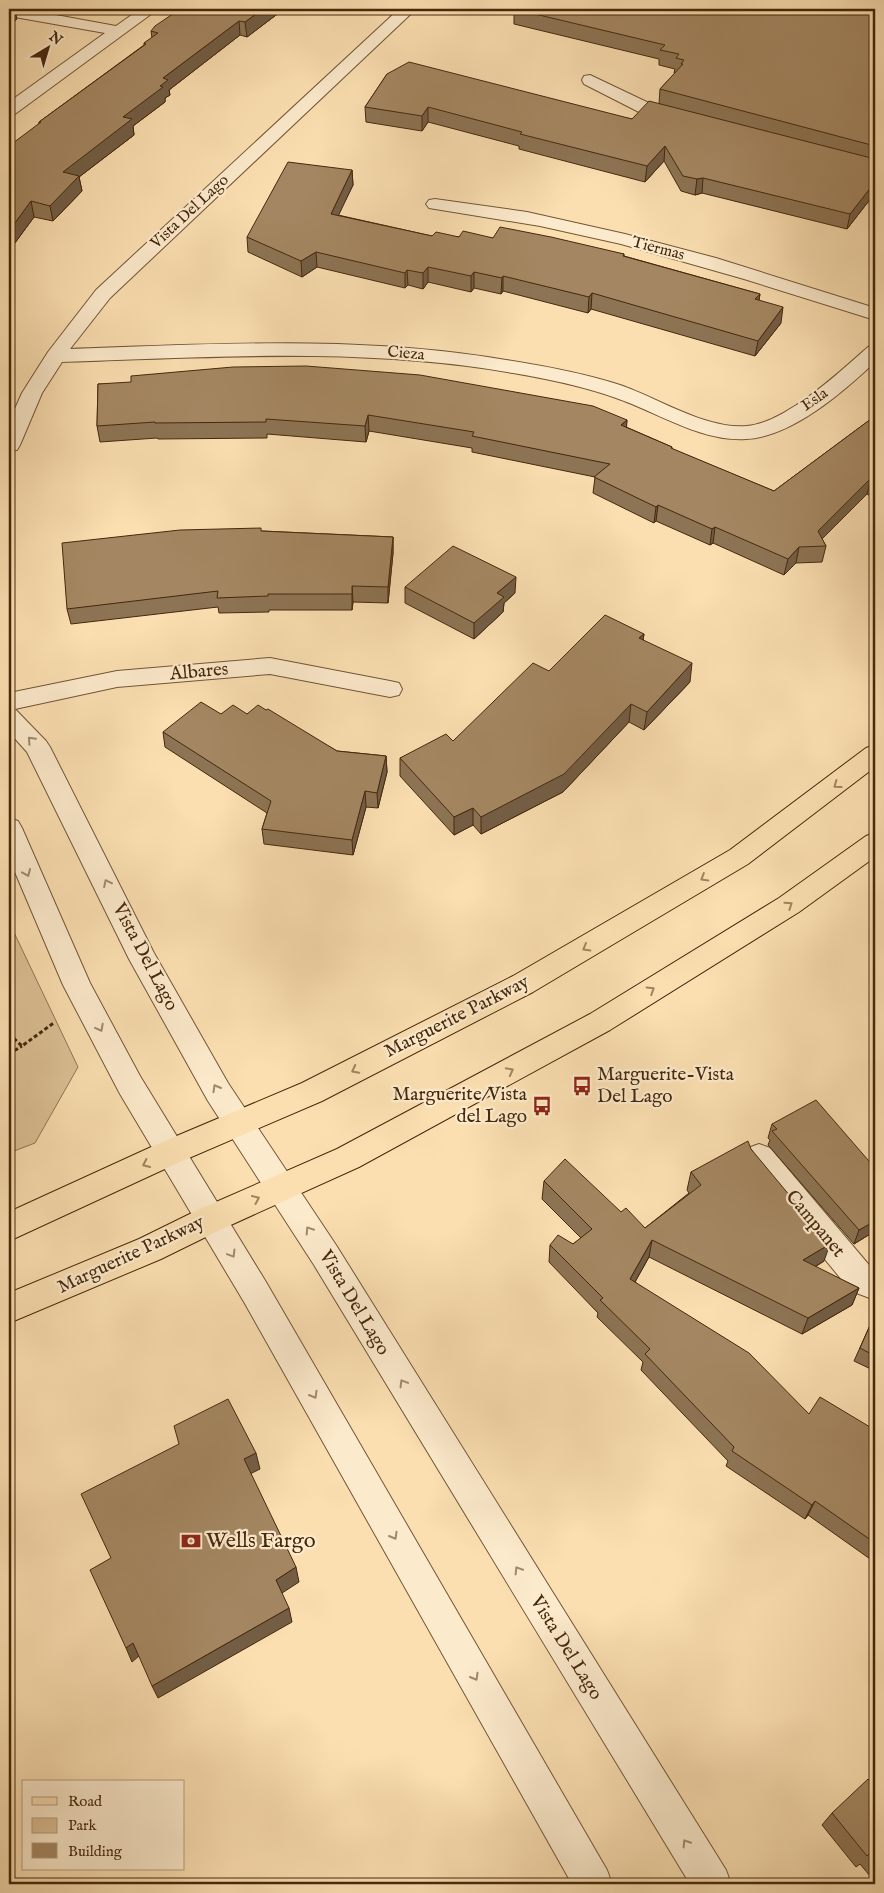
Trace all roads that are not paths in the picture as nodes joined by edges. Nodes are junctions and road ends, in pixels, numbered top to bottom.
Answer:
1 (150, 9) edge
2 (408, 9) edge
3 (9, 10) edge
4 (118, 31) junction
5 (590, 80) dead end
6 (9, 110) edge
7 (693, 120) edge
8 (435, 204) dead end
9 (875, 314) edge
10 (875, 351) edge
11 (55, 356) junction
12 (746, 433) joint
13 (9, 445) edge
14 (390, 690) dead end
15 (9, 702) edge
16 (9, 716) edge
17 (875, 754) edge
18 (9, 828) edge
19 (875, 843) edge
20 (239, 1124) junction
21 (171, 1152) junction
22 (758, 1157) edge
23 (281, 1188) junction
24 (211, 1218) junction
25 (9, 1227) edge
26 (875, 1286) edge
27 (9, 1308) edge
28 (593, 1884) edge
29 (712, 1884) edge

1 - 4 street
2 - 11 street, Vista Del Lago
3 - 4 street
4 - 6 street
5 - 7 street
8 - 9 street, Tiermas
10 - 12 street, Esla
11 - 12 street, Cieza
11 - 13 street, Vista Del Lago
14 - 15 street, Albares
20 -> 16 street, Vista Del Lago
17 -> 20 main road, Marguerite Parkway
18 -> 21 street
23 -> 19 main road, Marguerite Parkway
20 - 21 main road, Marguerite Parkway
20 - 23 street, Vista Del Lago
21 - 24 street
21 -> 25 main road, Marguerite Parkway
22 - 26 street, Campanet
24 -> 23 main road, Marguerite Parkway
29 -> 23 street, Vista Del Lago
24 - 27 main road, Marguerite Parkway
24 -> 28 street

